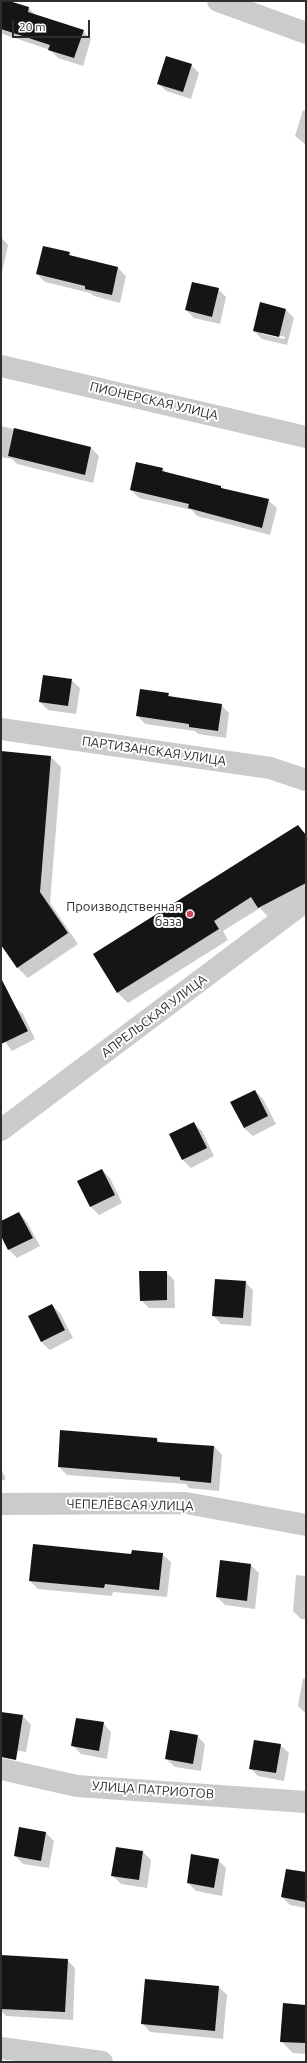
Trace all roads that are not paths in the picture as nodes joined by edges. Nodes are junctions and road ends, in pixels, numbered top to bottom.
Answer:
1 (218, 1) edge
2 (306, 33) edge
3 (1, 366) edge
4 (306, 437) edge
5 (1, 729) edge
6 (306, 780) edge
7 (306, 901) edge
8 (1, 1130) edge
9 (1, 1504) edge
10 (306, 1525) edge
11 (1, 1769) edge
12 (306, 1802) edge
13 (1, 2048) edge
14 (102, 2062) edge

1 - 2 street
3 - 4 street, ПИОНЕРСКАЯ УЛИЦА
5 - 6 street, ПАРТИЗАНСКАЯ УЛИЦА
7 - 8 street, АПРЕЛЬСКАЯ УЛИЦА
9 - 10 street, ЧЕПЕЛЁВСАЯ УЛИЦА
11 - 12 street, УЛИЦА ПАТРИОТОВ
13 - 14 street

